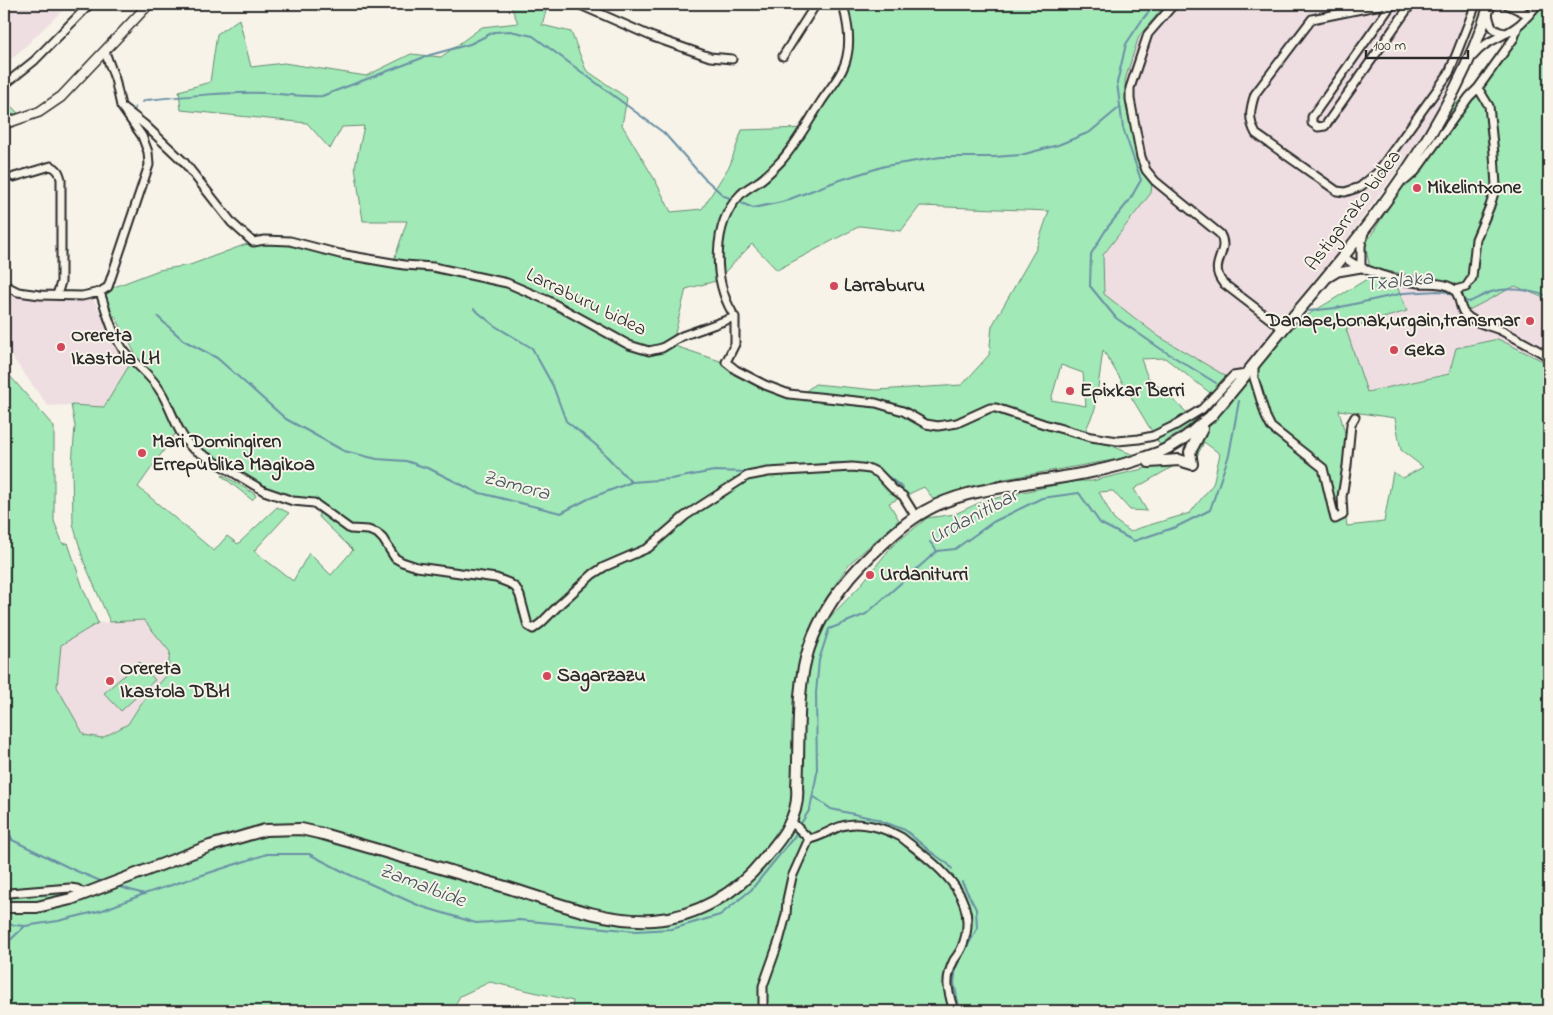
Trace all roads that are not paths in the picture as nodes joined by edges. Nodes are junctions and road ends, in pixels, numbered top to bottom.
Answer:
1 (90, 4) edge
2 (149, 4) edge
3 (578, 4) edge
4 (816, 4) edge
5 (843, 4) edge
6 (1174, 4) edge
7 (1386, 4) edge
8 (1392, 4) edge
9 (1476, 4) edge
10 (1506, 4) edge
11 (1526, 4) edge
12 (1538, 4) edge
13 (1408, 5) edge
14 (1489, 8) edge
15 (1517, 8) junction
16 (1529, 15) junction
17 (1518, 26) junction
18 (1507, 33) junction
19 (105, 52) junction
20 (784, 56) dead end
21 (732, 59) dead end
22 (1470, 60) junction
23 (4, 85) edge
24 (1478, 88) junction
25 (121, 106) junction
26 (4, 124) edge
27 (14, 176) dead end
28 (1402, 179) junction
29 (1364, 232) junction
30 (1344, 257) junction
31 (1361, 268) junction
32 (1326, 279) junction
33 (4, 286) edge
34 (100, 292) junction
35 (58, 295) junction
36 (1458, 296) junction
37 (732, 312) dead end
38 (1283, 330) junction
39 (1549, 357) edge
40 (1254, 365) junction
41 (1246, 374) junction
42 (1214, 405) junction
43 (1355, 417) dead end
44 (1199, 429) junction
45 (1168, 447) junction
46 (1181, 450) junction
47 (1149, 462) junction
48 (1114, 467) junction
49 (916, 517) junction
50 (795, 791) junction
51 (794, 825) junction
52 (781, 829) junction
53 (807, 837) junction
54 (766, 857) junction
55 (4, 892) edge
56 (85, 894) junction
57 (4, 907) edge
58 (763, 1011) edge
59 (954, 1011) edge

1 - 23 street
2 - 19 street
3 - 21 street
4 - 20 street
5 - 37 street
6 - 38 street
7 - 9 street
8 - 13 street
10 - 15 street
11 - 15 street
12 - 16 street
14 - 18 street
14 - 22 main road, Astigarrako bidea
15 - 16 street
16 - 17 street
17 - 18 street
17 - 24 street
18 - 22 street
19 - 25 street
19 - 26 street
22 - 28 main road, Astigarrako bidea
24 - 28 street
24 - 36 street
25 - 34 street
25 - 42 street, Larraburu bidea
27 - 35 street
28 - 29 main road, Astigarrako bidea
29 - 30 main road, Astigarrako bidea
29 - 31 street
30 - 31 street
30 - 32 main road, Astigarrako bidea
31 - 32 street
31 - 36 street
32 - 38 main road, Astigarrako bidea
33 - 35 street
34 - 35 street
34 - 49 street
36 - 39 street
38 - 40 main road, Astigarrako bidea
40 - 41 main road, Astigarrako bidea
40 - 43 street
41 - 42 main road, Astigarrako bidea
41 - 42 street, Larraburu bidea
42 - 44 main road, Astigarrako bidea
44 - 45 main road, Astigarrako bidea
44 - 46 main road, Astigarrako bidea
44 - 47 main road
45 - 46 main road
45 - 48 main road, Astigarrako bidea
46 - 47 main road, Astigarrako bidea
47 - 48 main road, Astigarrako bidea
48 - 49 main road, Astigarrako bidea
49 - 50 main road, Astigarrako bidea
50 - 51 main road
50 - 52 main road
51 - 52 main road
51 - 53 street
51 - 54 main road
52 - 54 main road
53 - 58 street
53 - 59 street
54 - 56 main road
55 - 56 street
56 - 57 main road

